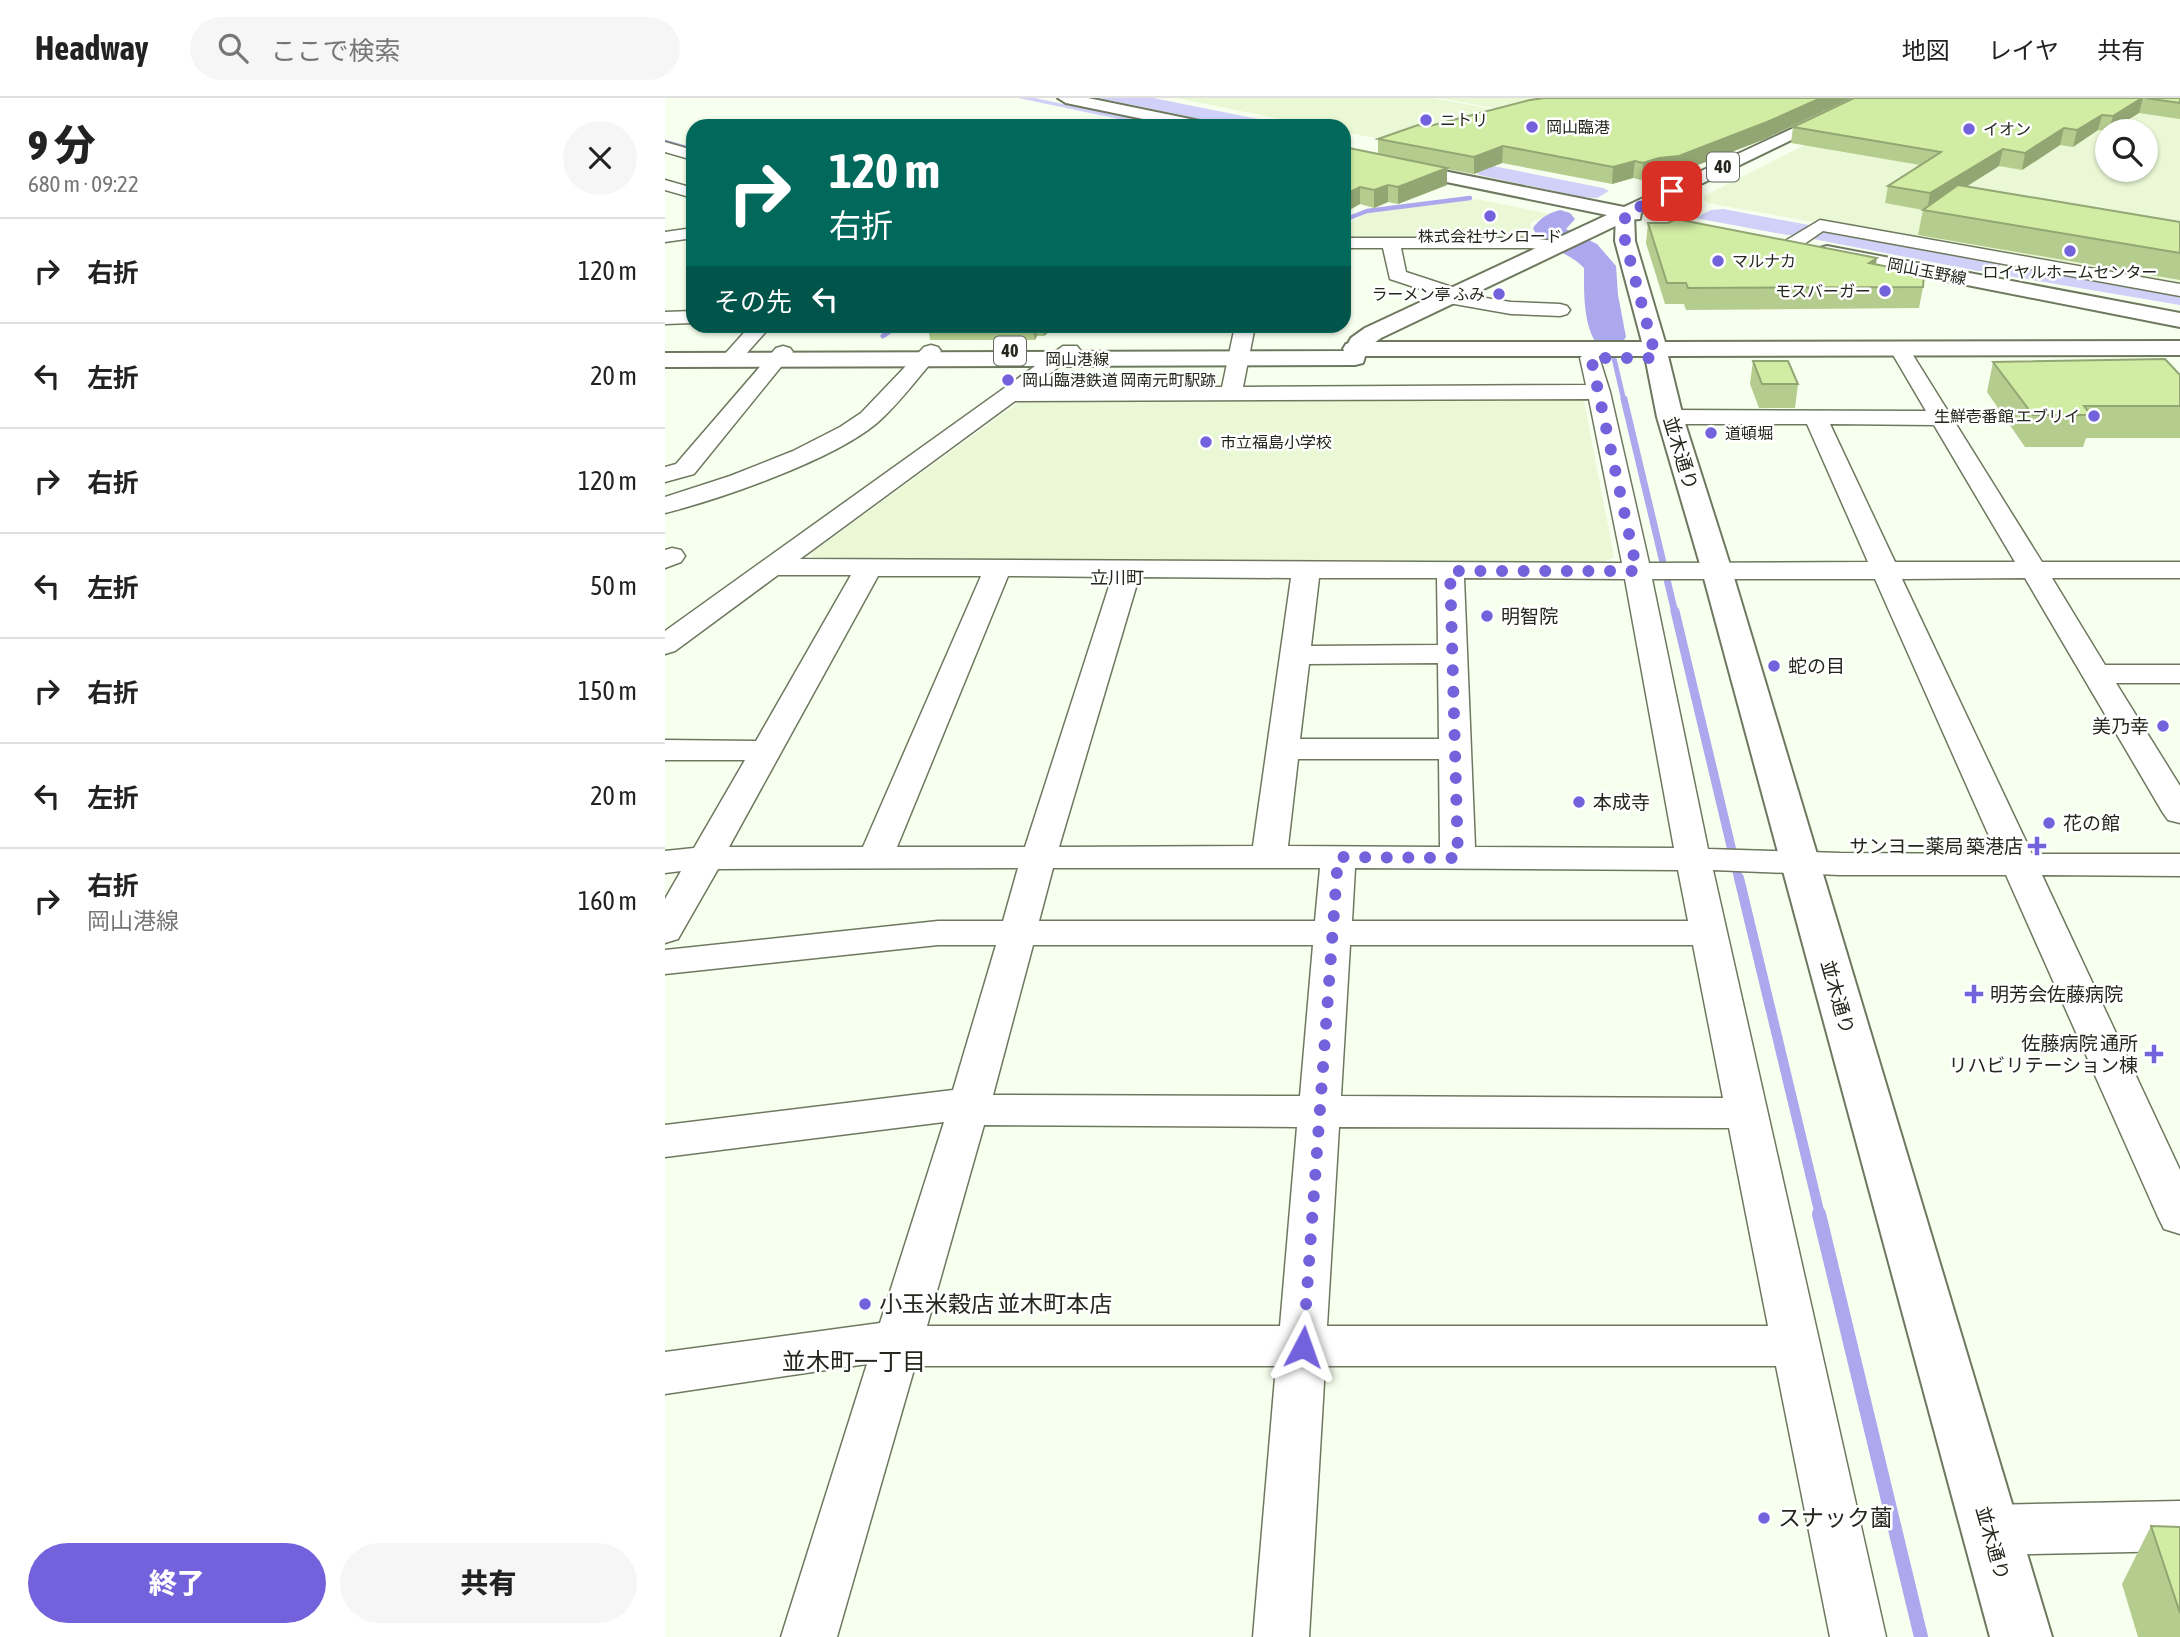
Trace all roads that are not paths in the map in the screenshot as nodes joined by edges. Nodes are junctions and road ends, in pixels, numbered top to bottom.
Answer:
1 (1066, 98) edge
2 (1870, 98) edge
3 (1166, 119) edge
4 (665, 147) edge
5 (686, 153) edge
6 (1351, 157) edge
7 (665, 185) edge
8 (686, 191) edge
9 (1625, 214) junction
10 (686, 219) edge
11 (1652, 219) dead end
12 (665, 222) edge
13 (686, 234) edge
14 (665, 237) edge
15 (1766, 240) edge
16 (1567, 242) junction
17 (1351, 243) edge
18 (1391, 243) junction
19 (1791, 245) junction
20 (2014, 260) junction
21 (1988, 282) junction
22 (2180, 290) edge
23 (1447, 299) junction
24 (1560, 310) dead end
25 (686, 317) edge
26 (665, 318) edge
27 (755, 333) edge
28 (1244, 333) edge
29 (2178, 335) edge
30 (1314, 336) dead end
31 (1352, 346) junction
32 (1426, 349) junction
33 (1054, 350) junction
34 (1655, 353) junction
35 (1901, 353) junction
36 (1239, 354) junction
37 (1609, 354) junction
38 (666, 355) edge
39 (928, 355) junction
40 (734, 356) junction
41 (779, 356) junction
42 (1599, 392) junction
43 (1011, 394) junction
44 (1231, 394) junction
45 (1670, 417) junction
46 (1815, 417) junction
47 (1938, 418) junction
48 (665, 475) edge
49 (665, 505) edge
50 (772, 567) junction
51 (868, 569) junction
52 (997, 570) junction
53 (1128, 570) junction
54 (1306, 570) junction
55 (2032, 570) junction
56 (2180, 570) edge
57 (1450, 571) junction
58 (1645, 571) junction
59 (1702, 571) junction
60 (1885, 571) junction
61 (665, 645) edge
62 (1295, 654) junction
63 (1452, 654) junction
64 (2096, 674) junction
65 (2180, 674) edge
66 (1283, 749) junction
67 (1455, 749) junction
68 (665, 750) edge
69 (766, 751) junction
70 (2180, 813) edge
71 (876, 857) junction
72 (1039, 857) junction
73 (1269, 857) junction
74 (1338, 857) junction
75 (705, 858) junction
76 (1458, 858) junction
77 (1704, 860) junction
78 (665, 862) edge
79 (1778, 862) junction
80 (2018, 865) junction
81 (2180, 865) edge
82 (665, 931) edge
83 (1018, 932) junction
84 (1331, 933) junction
85 (1709, 933) junction
86 (665, 962) edge
87 (969, 1107) junction
88 (1318, 1112) junction
89 (1749, 1113) junction
90 (665, 1142) edge
91 (2180, 1217) edge
92 (899, 1344) junction
93 (1796, 1346) junction
94 (1303, 1347) junction
95 (665, 1373) edge
96 (2180, 1526) edge
97 (1989, 1530) junction
98 (809, 1637) edge
99 (1280, 1637) edge
100 (1858, 1637) edge
101 (2021, 1637) edge

1 - 3 main road
2 - 9 main road, 40
4 - 5 street
6 - 9 main road
7 - 8 street
9 - 11 main road
9 - 16 main road, 40
9 - 34 main road, 並木通り
10 - 12 street
13 - 14 street
15 - 19 main road, 岡山玉野線
16 - 18 street
16 - 23 main road, 40
17 - 18 street
18 - 23 street
19 - 20 street
19 - 21 main road, 岡山玉野線
20 - 21 street
20 - 22 street
21 - 29 main road, 岡山玉野線
23 - 24 street
23 - 31 main road, 40
23 - 32 main road
25 - 26 street
27 - 40 street
28 - 36 street
29 - 35 main road
30 - 36 main road, 40
31 - 32 main road
31 - 36 main road, 岡山港線 / 40
31 - 37 main road
32 - 37 main road
33 - 36 main road, 岡山港線 / 40
33 - 39 main road, 岡山港線 / 40
33 - 43 street
34 - 35 main road
34 - 37 main road
34 - 45 main road, 並木通り
35 - 47 street
36 - 44 street
37 - 42 street
38 - 40 main road, 岡山港線 / 40
39 - 41 main road, 岡山港線 / 40
39 - 49 street
40 - 41 main road, 岡山港線 / 40
41 - 48 street
42 - 44 street
42 - 58 street
43 - 44 street
43 - 50 street
45 - 46 street
45 - 59 main road, 並木通り
46 - 47 street
46 - 60 street
47 - 55 street
50 - 51 street
50 - 61 street
51 - 52 street
51 - 69 street
52 - 53 street
52 - 71 street
53 - 54 street
53 - 72 street
54 - 57 street
54 - 62 street
55 - 56 street
55 - 60 street
55 - 64 street
57 - 58 street
57 - 63 street
58 - 59 street
58 - 77 street
59 - 60 street
59 - 79 main road, 並木通り
60 - 80 street
62 - 63 street
62 - 66 street
63 - 67 street
64 - 65 street
64 - 70 street
66 - 67 street
66 - 73 street
67 - 76 street
68 - 69 street
69 - 75 street
71 - 72 street
71 - 75 street
72 - 73 street
72 - 83 street
73 - 74 street
74 - 76 street
74 - 84 street
75 - 78 street
75 - 82 street
76 - 77 street
77 - 79 street
77 - 85 street
79 - 80 street
79 - 97 main road, 並木通り
80 - 81 street
80 - 91 street
83 - 84 street
83 - 86 street
83 - 87 street
84 - 85 street
84 - 88 street
85 - 89 street
87 - 88 street
87 - 90 street
87 - 92 street
88 - 89 street
88 - 94 street
89 - 93 street
92 - 94 street
92 - 95 street
92 - 98 street
93 - 94 street
93 - 100 street
94 - 99 street
96 - 97 street
97 - 101 main road, 並木通り

